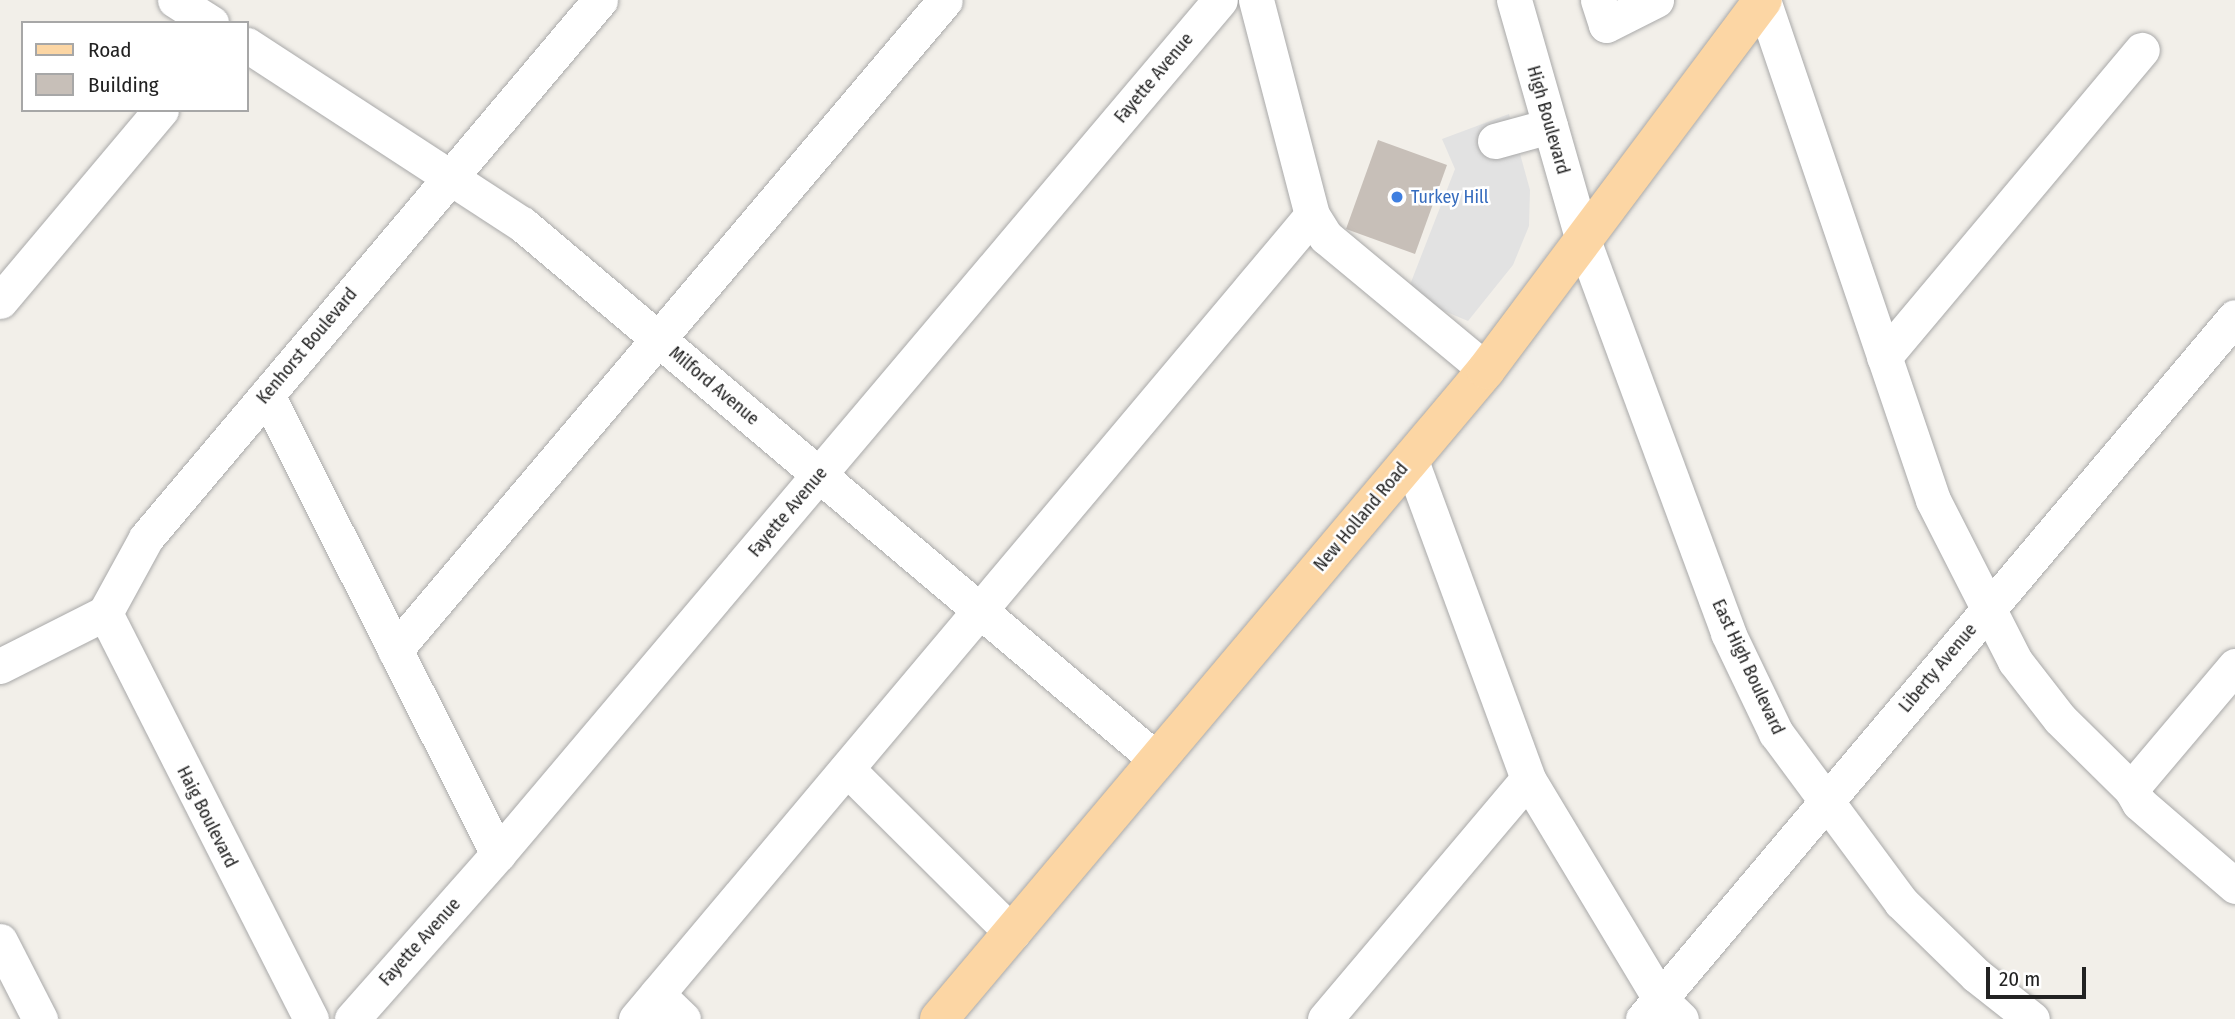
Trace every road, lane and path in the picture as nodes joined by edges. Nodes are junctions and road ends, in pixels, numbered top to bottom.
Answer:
1 (175, 0) edge
2 (600, 0) edge
3 (945, 0) edge
4 (1220, 0) edge
5 (1256, 0) edge
6 (1514, 0) edge
7 (1656, 0) edge
8 (1763, 0) edge
9 (1602, 13) edge
10 (208, 21) edge
11 (248, 47) edge
12 (2142, 50) dead end
13 (159, 112) edge
14 (1550, 126) junction
15 (1495, 141) dead end
16 (453, 175) junction
17 (1312, 215) junction
18 (1583, 240) junction
19 (0, 301) edge
20 (2235, 317) edge
21 (659, 340) junction
22 (1884, 357) junction
23 (1486, 370) junction
24 (267, 394) junction
25 (1410, 458) junction
26 (819, 475) junction
27 (1987, 609) junction
28 (981, 611) junction
29 (105, 613) junction
30 (395, 650) junction
31 (0, 666) edge
32 (2235, 666) edge
33 (1157, 760) junction
34 (847, 769) junction
35 (1528, 779) junction
36 (2131, 789) junction
37 (1825, 802) junction
38 (498, 854) junction
39 (2235, 886) edge
40 (1012, 933) junction
41 (3, 953) edge
42 (647, 1007) edge
43 (1661, 1012) edge
44 (40, 1019) edge
45 (311, 1019) edge
46 (352, 1019) edge
47 (683, 1019) edge
48 (939, 1019) edge
49 (1325, 1019) edge
50 (2032, 1019) edge

1 - 10 street
2 - 16 street, Kenhorst Boulevard
3 - 21 street
4 - 26 street, Fayette Avenue
5 - 17 street
6 - 14 street, High Boulevard
7 - 9 street
8 - 18 main road, New Holland Road
8 - 22 street
11 - 16 street, Milford Avenue
12 - 22 street
13 - 19 street
14 - 15 street
14 - 18 street, High Boulevard
16 - 21 street, Milford Avenue
16 - 24 street, Kenhorst Boulevard
17 - 23 street
17 - 28 street
18 - 23 main road, New Holland Road
18 - 37 street, East High Boulevard
20 - 27 street, Liberty Avenue
21 - 26 street, Milford Avenue
21 - 30 street
22 - 27 street
23 - 25 main road, New Holland Road
24 - 29 street, Kenhorst Boulevard
24 - 30 street
25 - 33 main road, New Holland Road
25 - 35 street
26 - 28 street, Milford Avenue
26 - 38 street, Fayette Avenue
27 - 36 street
27 - 37 street, Liberty Avenue
28 - 33 street, Milford Avenue
28 - 34 street
29 - 31 street
29 - 45 street, Haig Boulevard
30 - 38 street
32 - 36 street
33 - 40 main road, New Holland Road
34 - 40 street
34 - 42 street
35 - 43 street
35 - 49 street
36 - 39 street
37 - 43 street, Liberty Avenue
37 - 50 street, East High Boulevard
38 - 46 street, Fayette Avenue
40 - 48 main road, New Holland Road
41 - 44 street
42 - 47 street

